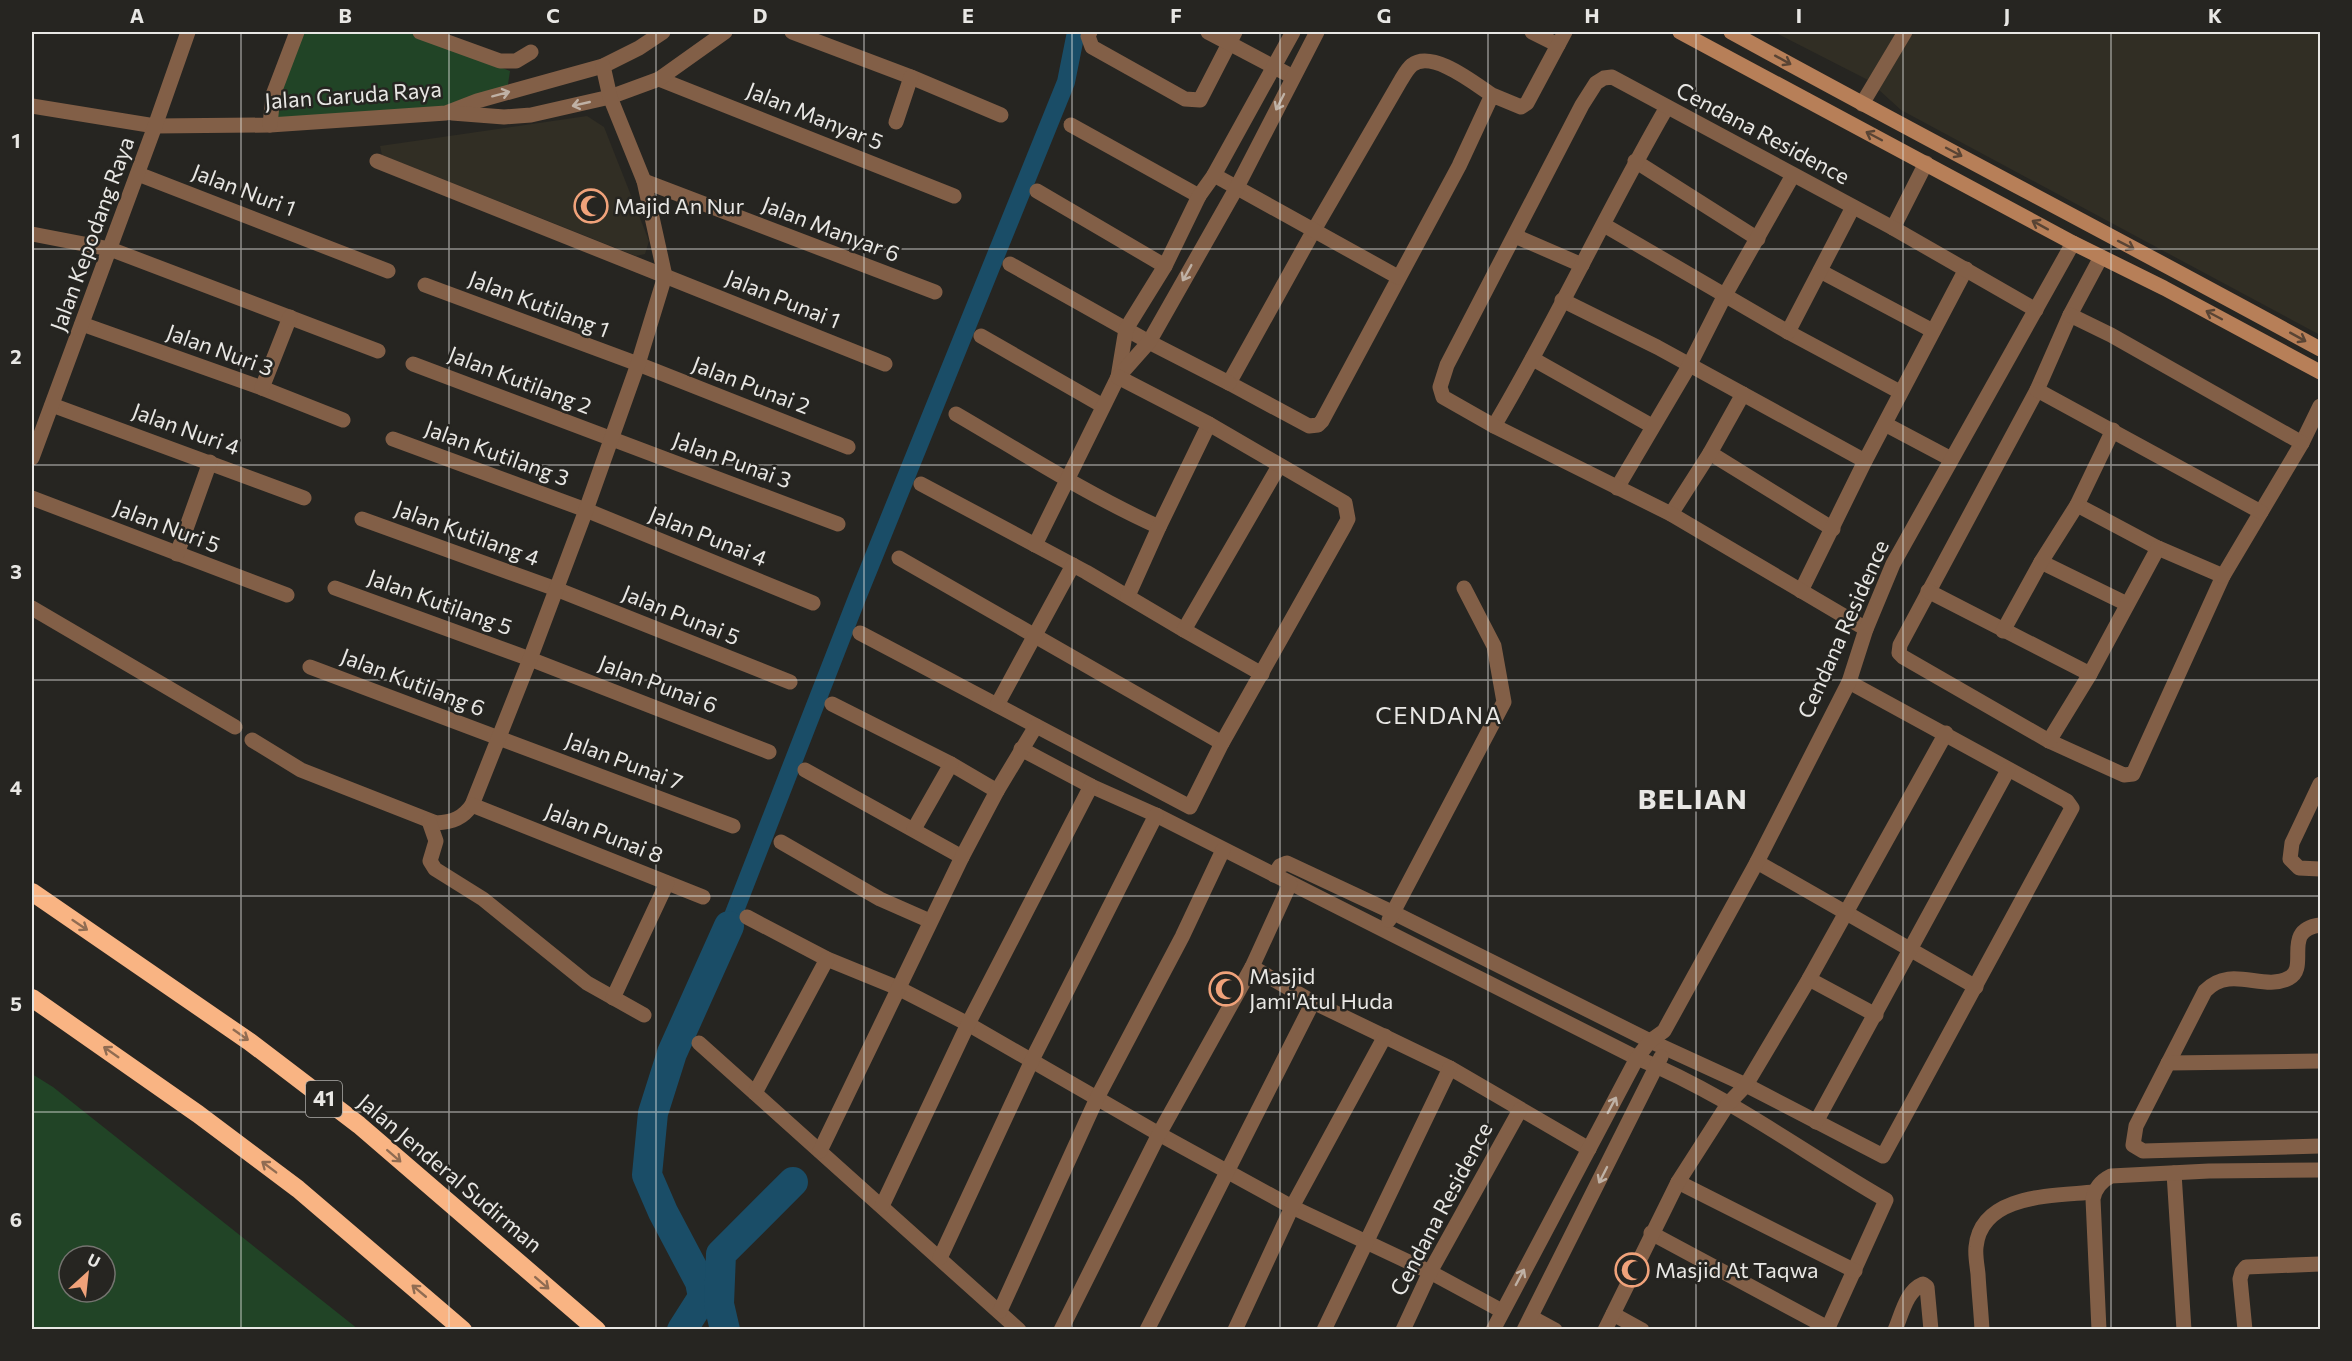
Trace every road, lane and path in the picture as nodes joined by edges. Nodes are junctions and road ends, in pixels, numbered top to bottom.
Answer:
1 (188, 32) edge
2 (297, 32) edge
3 (420, 32) edge
4 (663, 32) edge
5 (725, 32) edge
6 (792, 32) edge
7 (1090, 32) edge
8 (1208, 32) edge
9 (1293, 32) edge
10 (1317, 32) edge
11 (1532, 32) edge
12 (1680, 32) edge
13 (1731, 32) edge
14 (1905, 32) edge
15 (1232, 37) edge
16 (1562, 38) edge
17 (531, 52) dead end
18 (1273, 65) junction
19 (603, 66) junction
20 (911, 77) junction
21 (1293, 77) junction
22 (659, 79) junction
23 (1492, 95) junction
24 (610, 97) junction
25 (1862, 104) junction
26 (32, 106) edge
27 (1666, 107) junction
28 (446, 113) junction
29 (1001, 116) dead end
30 (896, 122) dead end
31 (270, 124) junction
32 (1071, 125) dead end
33 (155, 126) junction
34 (377, 161) dead end
35 (1635, 161) junction
36 (1926, 163) junction
37 (138, 174) junction
38 (1214, 175) junction
39 (1793, 175) junction
40 (644, 181) junction
41 (1237, 187) junction
42 (1037, 191) dead end
43 (954, 196) dead end
44 (1199, 196) junction
45 (1853, 207) junction
46 (1604, 225) junction
47 (1893, 228) junction
48 (1314, 230) junction
49 (32, 234) edge
50 (1515, 236) junction
51 (1758, 239) junction
52 (2073, 243) junction
53 (110, 249) junction
54 (2101, 257) junction
55 (1010, 264) dead end
56 (1582, 265) junction
57 (1165, 266) junction
58 (1966, 269) junction
59 (2174, 269) junction
60 (388, 271) dead end
61 (1820, 271) junction
62 (665, 276) junction
63 (1398, 277) junction
64 (425, 285) dead end
65 (2164, 288) junction
66 (935, 292) dead end
67 (1725, 295) junction
68 (1562, 300) junction
69 (2036, 310) junction
70 (2070, 315) junction
71 (290, 317) junction
72 (82, 324) junction
73 (1126, 329) junction
74 (1933, 331) junction
75 (1788, 332) junction
76 (981, 336) dead end
77 (1149, 342) junction
78 (2320, 349) edge
79 (378, 351) dead end
80 (1533, 359) junction
81 (413, 364) dead end
82 (638, 364) junction
83 (885, 364) dead end
84 (1689, 366) junction
85 (2320, 372) edge
86 (1118, 377) junction
87 (1229, 383) junction
88 (262, 388) junction
89 (2037, 390) junction
90 (1900, 393) junction
91 (1743, 394) junction
92 (52, 405) junction
93 (1103, 406) junction
94 (2320, 406) edge
95 (956, 414) dead end
96 (342, 420) dead end
97 (1209, 423) junction
98 (1885, 424) junction
99 (1494, 426) junction
100 (1652, 426) junction
101 (2113, 430) junction
102 (393, 439) dead end
103 (611, 439) junction
104 (2302, 443) junction
105 (848, 447) dead end
106 (1710, 453) junction
107 (32, 458) edge
108 (1951, 459) junction
109 (1865, 460) junction
110 (210, 462) junction
111 (1279, 466) junction
112 (1067, 480) junction
113 (921, 484) dead end
114 (1617, 488) junction
115 (32, 498) edge
116 (304, 498) dead end
117 (2077, 505) junction
118 (586, 510) junction
119 (2261, 512) junction
120 (1671, 514) junction
121 (362, 519) dead end
122 (838, 524) dead end
123 (1159, 527) junction
124 (1833, 529) junction
125 (1035, 545) junction
126 (2158, 548) junction
127 (177, 554) junction
128 (899, 558) dead end
129 (2041, 562) junction
130 (1073, 565) junction
131 (2223, 576) junction
132 (335, 588) dead end
133 (1464, 588) dead end
134 (556, 590) junction
135 (1801, 591) junction
136 (1928, 591) junction
137 (287, 595) dead end
138 (1128, 596) junction
139 (813, 603) dead end
140 (2127, 604) junction
141 (32, 608) edge
142 (1866, 628) junction
143 (1184, 630) junction
144 (2003, 631) junction
145 (860, 633) dead end
146 (1035, 634) junction
147 (530, 659) junction
148 (310, 667) dead end
149 (1262, 674) junction
150 (2090, 674) junction
151 (790, 682) dead end
152 (1849, 682) junction
153 (832, 704) dead end
154 (997, 705) junction
155 (1036, 726) junction
156 (235, 727) dead end
157 (1946, 734) junction
158 (499, 739) junction
159 (252, 740) dead end
160 (2049, 741) junction
161 (1222, 743) junction
162 (1021, 749) junction
163 (769, 752) dead end
164 (951, 764) junction
165 (805, 770) dead end
166 (2008, 770) junction
167 (2320, 784) edge
168 (1091, 786) junction
169 (997, 790) junction
170 (472, 805) junction
171 (1156, 815) junction
172 (429, 821) junction
173 (734, 826) dead end
174 (914, 829) junction
175 (781, 842) dead end
176 (1223, 850) junction
177 (962, 857) junction
178 (1757, 862) junction
179 (2320, 869) edge
180 (1274, 875) junction
181 (668, 883) junction
182 (1290, 884) junction
183 (32, 892) edge
184 (703, 897) dead end
185 (1846, 912) junction
186 (1394, 913) junction
187 (747, 917) dead end
188 (930, 921) junction
189 (2320, 925) edge
190 (1383, 931) junction
191 (1910, 949) junction
192 (827, 959) junction
193 (1252, 967) junction
194 (1809, 979) junction
195 (1976, 987) junction
196 (898, 988) junction
197 (613, 998) junction
198 (32, 999) edge
199 (1313, 1002) junction
200 (1876, 1015) junction
201 (644, 1016) dead end
202 (968, 1024) junction
203 (1664, 1031) junction
204 (1385, 1036) junction
205 (1650, 1041) junction
206 (699, 1043) dead end
207 (1665, 1047) junction
208 (1637, 1058) junction
209 (1032, 1060) junction
210 (2320, 1061) edge
211 (2168, 1063) junction
212 (1658, 1066) junction
213 (1450, 1068) junction
214 (1746, 1085) junction
215 (755, 1093) junction
216 (1097, 1098) junction
217 (1728, 1104) junction
218 (1520, 1110) junction
219 (1816, 1122) junction
220 (1159, 1134) junction
221 (2320, 1146) edge
222 (1588, 1149) junction
223 (820, 1151) junction
224 (2320, 1170) edge
225 (1226, 1171) junction
226 (2174, 1173) junction
227 (1677, 1182) junction
228 (2094, 1192) junction
229 (882, 1206) junction
230 (1292, 1207) junction
231 (1652, 1233) junction
232 (1365, 1240) junction
233 (940, 1258) junction
234 (2320, 1264) edge
235 (1855, 1271) junction
236 (1430, 1272) junction
237 (1000, 1311) junction
238 (1502, 1311) junction
239 (1613, 1314) junction
240 (1528, 1323) edge
241 (1827, 1328) edge
242 (463, 1329) edge
243 (597, 1329) edge
244 (1019, 1329) edge
245 (1062, 1329) edge
246 (1147, 1329) edge
247 (1236, 1329) edge
248 (1324, 1329) edge
249 (1403, 1329) edge
250 (1493, 1329) edge
251 (1555, 1329) edge
252 (1605, 1329) edge
253 (1642, 1329) edge
254 (1895, 1329) edge
255 (1931, 1329) edge
256 (1982, 1329) edge
257 (2099, 1329) edge
258 (2184, 1329) edge
259 (2245, 1329) edge

1 - 33 street, Jalan Kepodang Raya
2 - 31 street
3 - 17 street
4 - 19 street, Jalan Garuda Raya
5 - 22 street
6 - 20 street
7 - 15 street
8 - 15 street
9 - 18 street
10 - 21 street
11 - 16 street
36 -> 12 main road
13 -> 25 main road
14 - 25 street
15 - 18 street
16 - 23 street
18 - 21 street
18 - 38 street
19 - 24 street
28 -> 19 street, Jalan Garuda Raya
20 - 29 street
20 - 30 street
21 -> 41 street
22 - 24 street
22 - 43 street, Jalan Manyar 5
23 - 48 street
23 - 63 street
24 -> 28 street
24 - 40 street
25 -> 59 main road
26 - 33 street, Jalan Garuda Raya
27 - 35 street
27 - 39 street, Cendana Residence
27 - 50 street, Cendana Residence
28 - 31 street, Jalan Garuda Raya
31 - 33 street, Jalan Garuda Raya
32 - 44 street
33 - 37 street, Jalan Kepodang Raya
34 - 62 street, Jalan Punai 1
35 - 46 street
35 - 51 street
36 - 47 street
52 -> 36 main road
37 - 53 street, Jalan Kepodang Raya
37 - 60 street, Jalan Nuri 1
38 - 41 street
38 - 44 street
39 - 45 street, Cendana Residence
39 - 51 street
40 - 62 street
40 - 66 street, Jalan Manyar 6
41 - 48 street
41 -> 77 street
42 - 57 street
44 - 57 street
45 - 47 street, Cendana Residence
45 - 61 street
46 - 56 street
46 - 67 street
47 - 58 street, Cendana Residence
48 - 63 street
48 - 87 street
49 - 53 street
50 - 56 street
50 - 99 street
51 - 67 street
52 - 54 main road
52 - 69 street, Cendana Residence
53 - 71 street
53 - 72 street, Jalan Kepodang Raya
54 - 65 main road
54 - 70 street
55 - 73 street
56 - 68 street
57 - 73 street
58 - 69 street, Cendana Residence
58 - 74 street
59 - 65 main road
59 -> 78 main road
61 - 74 street
61 - 75 street
62 - 82 street
62 - 83 street, Jalan Punai 1
63 - 87 street
64 - 82 street, Jalan Kutilang 1
85 -> 65 main road
67 - 75 street
67 - 84 street
68 - 80 street
68 - 84 street
69 - 108 street, Cendana Residence
70 - 89 street
70 - 104 street
71 - 79 street
71 - 88 street
72 - 88 street, Jalan Nuri 3
72 - 92 street, Jalan Kepodang Raya
73 - 77 street
73 - 86 street
74 - 90 street
75 - 90 street
76 - 93 street
77 - 86 street
77 - 87 street
80 - 99 street
80 - 100 street
81 - 103 street, Jalan Kutilang 2
82 - 103 street
82 - 105 street, Jalan Punai 2
84 - 91 street
84 - 100 street
86 - 93 street
86 - 97 street
88 - 96 street, Jalan Nuri 3
89 - 101 street
89 - 136 street
90 - 98 street
91 - 106 street
91 - 109 street
92 - 107 street, Jalan Kepodang Raya
92 - 110 street, Jalan Nuri 4
93 - 112 street
94 - 104 street
95 - 112 street
97 - 111 street
97 - 123 street
98 - 108 street
98 - 109 street
99 - 114 street
100 - 114 street
101 - 117 street
101 - 119 street
102 - 118 street, Jalan Kutilang 3
103 - 118 street
103 - 122 street, Jalan Punai 3
104 - 119 street
106 - 120 street
106 - 124 street
108 - 142 street, Cendana Residence
109 - 124 street
110 - 116 street, Jalan Nuri 4
110 - 127 street
111 - 143 street
111 - 149 street
112 - 123 street
112 - 125 street
113 - 125 street
114 - 120 street
115 - 127 street, Jalan Nuri 5
117 - 126 street
117 - 129 street
118 - 134 street
118 - 139 street, Jalan Punai 4
119 - 131 street
120 - 135 street
121 - 134 street, Jalan Kutilang 4
123 - 138 street
124 - 135 street
125 - 130 street
126 - 131 street
126 - 140 street
127 - 137 street, Jalan Nuri 5
128 - 146 street
129 - 140 street
129 - 144 street
130 - 138 street
130 - 146 street
131 - 160 street
132 - 147 street, Jalan Kutilang 5
133 - 186 street
134 - 147 street
134 - 151 street, Jalan Punai 5
135 - 142 street
136 - 144 street
136 - 160 street
138 - 143 street
140 - 150 street
141 - 156 street
142 - 152 street, Cendana Residence
143 - 149 street
144 - 150 street
145 - 154 street
146 - 154 street
146 - 161 street
147 - 158 street
147 - 163 street, Jalan Punai 6
148 - 158 street, Jalan Kutilang 6
149 - 161 street
150 - 160 street
152 - 157 street
152 - 178 street, Cendana Residence
153 - 164 street
154 - 155 street
155 - 161 street
155 - 162 street
157 - 166 street
157 - 185 street
158 - 170 street
158 - 173 street, Jalan Punai 7
159 - 172 street
162 - 168 street
162 - 169 street
164 - 169 street
164 - 174 street
165 - 174 street
166 - 191 street
166 - 195 street
167 - 179 street
168 - 171 street
168 - 202 street
169 - 177 street
170 - 172 street
170 - 181 street, Jalan Punai 8
171 - 176 street
171 - 209 street
172 - 197 street
174 - 177 street
175 - 188 street
176 - 180 street
176 - 216 street
177 - 188 street
178 - 185 street
178 - 203 street, Cendana Residence
180 - 182 street
180 - 186 street
181 - 184 street
181 - 197 street, Jalan Punai 8
182 - 190 street
182 - 193 street
183 -> 243 highway, Jalan Jenderal Sudirman / 41
185 - 191 street
185 - 194 street
186 - 190 street
186 - 205 street
187 - 192 street
188 - 196 street
189 - 211 street
190 - 208 street
191 - 195 street
191 - 200 street
192 - 196 street
192 - 215 street
193 - 199 street, Cendana Residence
193 - 220 street
194 - 200 street
194 - 214 street
195 - 219 street
196 - 202 street
196 - 223 street
197 - 201 street
242 -> 198 highway
199 - 204 street, Cendana Residence
199 - 225 street
200 - 219 street
202 - 209 street
202 - 229 street
203 - 205 street, Cendana Residence
203 - 207 street
204 - 213 street, Cendana Residence
204 - 230 street
205 - 207 street
205 - 208 street, Cendana Residence
206 - 215 street
207 - 212 street
207 - 214 street
208 - 212 street
222 -> 208 street, Cendana Residence
209 - 216 street
209 - 233 street
210 - 211 street
211 - 221 street
212 - 217 street
212 -> 240 street
213 - 218 street, Cendana Residence
213 - 232 street
214 - 217 street
214 - 219 street
215 - 223 street
216 - 220 street
216 - 237 street
217 - 227 street
217 - 235 street
218 - 222 street, Cendana Residence
218 - 236 street, Cendana Residence
220 - 225 street
220 - 245 street
238 -> 222 street, Cendana Residence
223 - 229 street
224 - 226 street
225 - 230 street
225 - 246 street
226 - 228 street
226 - 258 street
227 - 231 street
227 - 235 street
228 - 256 street
228 - 257 street
229 - 233 street
230 - 232 street
230 - 247 street
231 - 239 street
231 - 241 street
232 - 236 street
232 - 248 street
233 - 237 street
234 - 259 street
235 - 241 street
236 - 238 street
236 - 249 street, Cendana Residence
237 - 244 street
238 - 250 street, Cendana Residence
239 - 252 street
239 - 253 street
240 - 251 street
254 - 255 street

